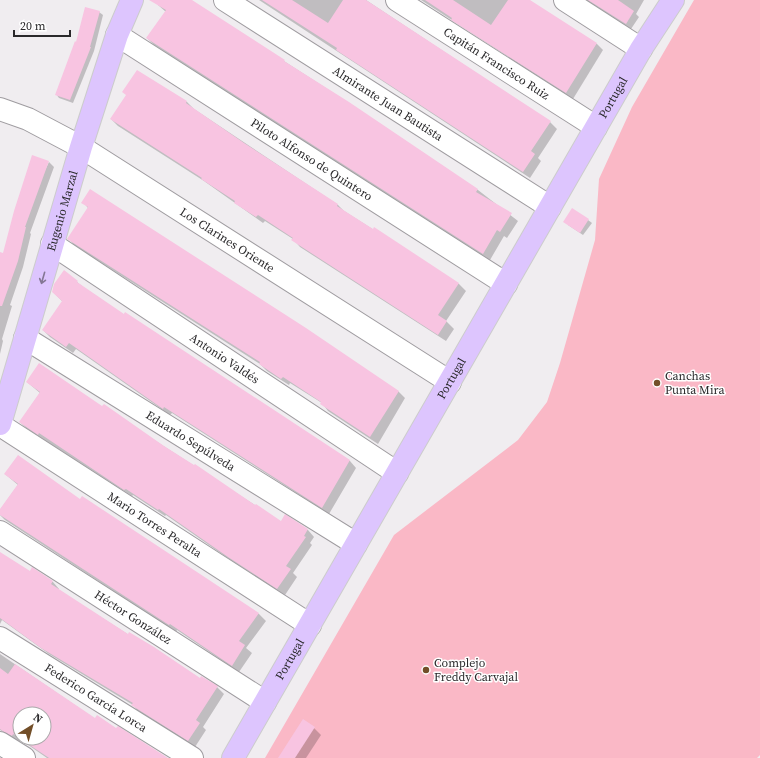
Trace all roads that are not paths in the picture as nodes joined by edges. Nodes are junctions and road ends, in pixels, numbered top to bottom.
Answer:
1 (132, 0) edge
2 (225, 0) edge
3 (397, 0) edge
4 (565, 0) edge
5 (673, 0) edge
6 (117, 35) junction
7 (642, 49) junction
8 (0, 109) edge
9 (596, 127) junction
10 (81, 146) junction
11 (550, 207) junction
12 (52, 244) junction
13 (506, 284) junction
14 (25, 338) junction
15 (450, 382) junction
16 (0, 424) edge
17 (397, 473) junction
18 (0, 532) edge
19 (356, 544) junction
20 (310, 624) junction
21 (0, 638) edge
22 (265, 702) junction
23 (0, 742) edge
24 (24, 758) edge
25 (192, 758) edge
26 (234, 758) edge

1 - 6 main road, Eugenio Marzal
2 - 11 street, Almirante Juan Bautista
3 - 9 street, Capitán Francisco Ruiz
4 - 7 street
5 - 7 main road, Portugal
6 - 10 main road, Eugenio Marzal
6 - 13 street, Piloto Alfonso de Quintero
7 - 9 main road, Portugal
8 - 10 street, Los Clarines Oriente
9 - 11 main road, Portugal
10 - 12 main road, Eugenio Marzal
10 - 15 street, Los Clarines Oriente
11 - 13 main road, Portugal
12 -> 14 main road, Eugenio Marzal
12 - 17 street, Antonio Valdés
13 - 15 main road, Portugal
14 - 16 main road, Eugenio Marzal
14 - 19 street, Eduardo Sepúlveda
15 - 17 main road, Portugal
16 - 20 street, Mario Torres Peralta
17 - 19 main road, Portugal
18 - 22 street, Héctor González
19 - 20 main road, Portugal
20 - 22 main road, Portugal
21 - 25 street, Federico García Lorca
22 - 26 main road, Portugal
23 - 24 street

